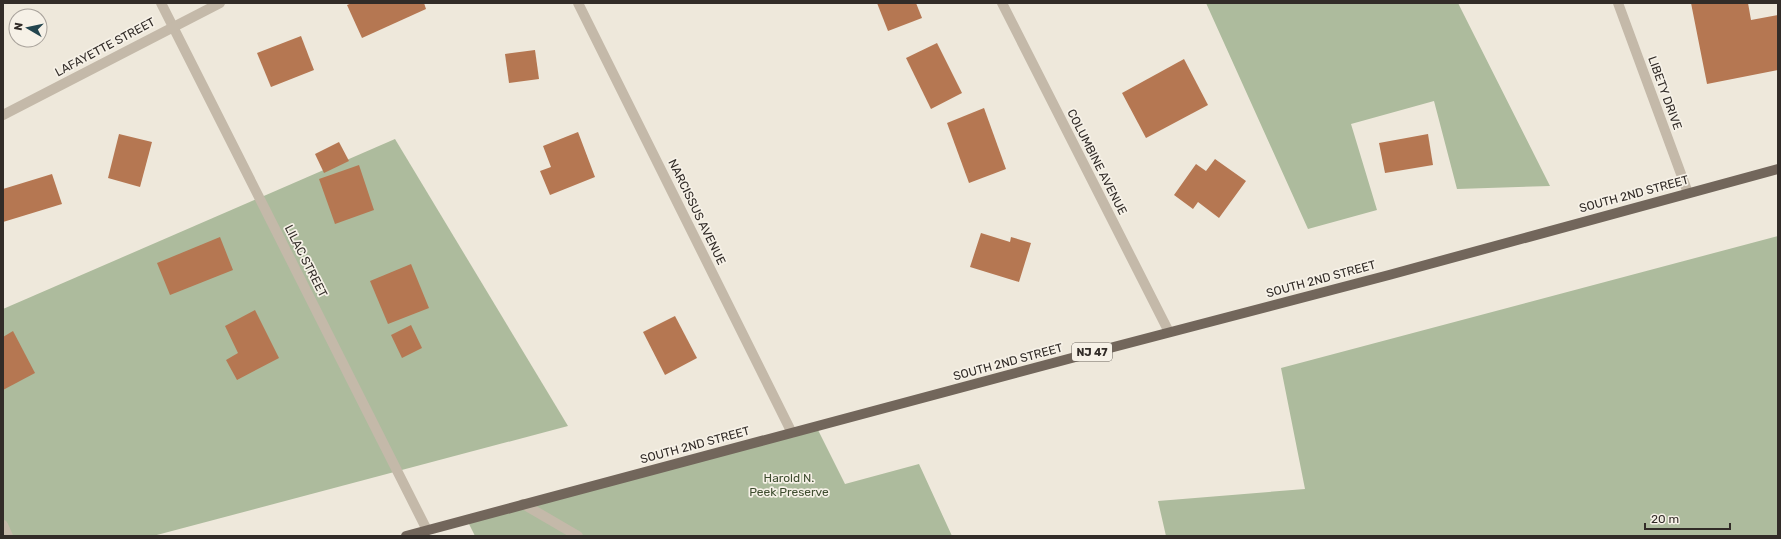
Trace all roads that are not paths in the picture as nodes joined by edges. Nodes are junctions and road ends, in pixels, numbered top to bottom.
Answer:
1 (161, 3) edge
2 (220, 3) edge
3 (578, 3) edge
4 (1002, 3) edge
5 (1618, 3) edge
6 (173, 26) junction
7 (3, 115) edge
8 (1778, 169) edge
9 (1688, 193) junction
10 (1169, 332) junction
11 (792, 433) junction
12 (523, 504) junction
13 (3, 525) edge
14 (427, 530) junction
15 (8, 536) edge
16 (406, 536) edge
17 (578, 536) edge

1 - 6 street, LILAC STREET
2 - 6 street, LAFAYETTE STREET
3 - 11 street, NARCISSUS AVENUE
4 - 10 street, COLUMBINE AVENUE
5 - 9 street, LIBETY DRIVE
6 - 7 street, LAFAYETTE STREET
6 - 14 street, LILAC STREET
8 - 9 main road, SOUTH 2ND STREET / NJ 47
9 - 10 main road, SOUTH 2ND STREET / NJ 47
10 - 11 main road, SOUTH 2ND STREET / NJ 47
11 - 12 main road, SOUTH 2ND STREET / NJ 47
12 - 14 main road, SOUTH 2ND STREET / NJ 47
12 - 17 street
13 - 15 street
14 - 16 main road, SOUTH 2ND STREET / NJ 47

